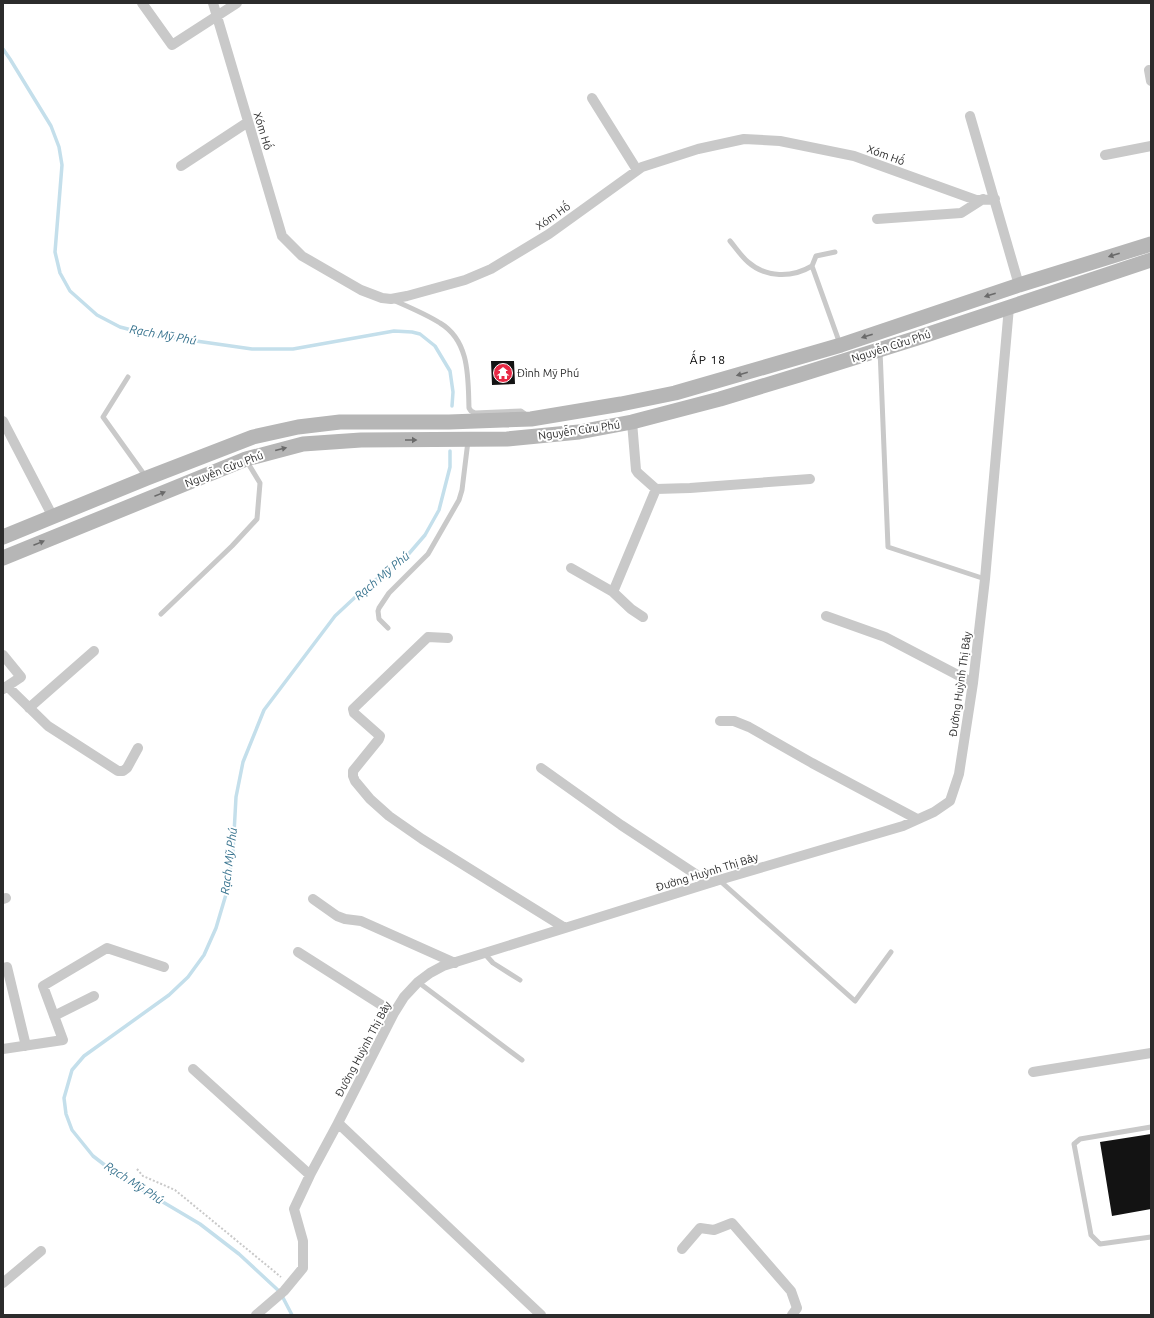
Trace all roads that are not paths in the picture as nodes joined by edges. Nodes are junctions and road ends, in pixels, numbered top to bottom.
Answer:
1 (142, 3) edge
2 (213, 3) edge
3 (237, 3) edge
4 (217, 17) junction
5 (1149, 70) dead end
6 (1151, 81) edge
7 (592, 98) dead end
8 (970, 116) dead end
9 (248, 122) junction
10 (1151, 146) edge
11 (1105, 155) dead end
12 (181, 166) dead end
13 (637, 170) junction
14 (983, 199) junction
15 (995, 199) junction
16 (877, 219) dead end
17 (730, 241) dead end
18 (1151, 244) edge
19 (834, 252) dead end
20 (1151, 260) edge
21 (812, 266) junction
22 (1019, 285) junction
23 (391, 299) junction
24 (1009, 307) junction
25 (841, 345) junction
26 (880, 349) junction
27 (128, 377) dead end
28 (532, 419) junction
29 (3, 421) edge
30 (632, 422) junction
31 (468, 440) junction
32 (246, 459) junction
33 (147, 478) junction
34 (810, 479) dead end
35 (656, 489) junction
36 (53, 517) junction
37 (3, 537) edge
38 (3, 558) edge
39 (571, 568) dead end
40 (985, 579) junction
41 (613, 592) junction
42 (161, 614) dead end
43 (826, 616) dead end
44 (643, 617) dead end
45 (388, 628) dead end
46 (448, 638) dead end
47 (94, 651) dead end
48 (3, 655) edge
49 (973, 683) junction
50 (5, 687) edge
51 (29, 708) junction
52 (720, 721) dead end
53 (138, 748) dead end
54 (541, 768) dead end
55 (917, 819) junction
56 (719, 880) junction
57 (709, 883) junction
58 (313, 899) dead end
59 (564, 928) junction
60 (298, 952) dead end
61 (892, 952) dead end
62 (484, 953) junction
63 (455, 962) junction
64 (164, 967) dead end
65 (3, 968) edge
66 (520, 980) dead end
67 (418, 982) junction
68 (94, 996) dead end
69 (394, 1013) junction
70 (54, 1016) junction
71 (26, 1046) junction
72 (3, 1049) edge
73 (1151, 1053) edge
74 (522, 1060) dead end
75 (193, 1069) dead end
76 (1033, 1072) dead end
77 (338, 1123) junction
78 (1151, 1127) edge
79 (310, 1175) junction
80 (1151, 1238) edge
81 (682, 1249) dead end
82 (42, 1251) dead end
83 (3, 1283) edge
84 (256, 1315) edge
85 (541, 1315) edge
86 (792, 1315) edge

1 - 4 street
2 - 4 street, Xóm Hố
3 - 4 street
4 - 9 street, Xóm Hố
5 - 6 street
7 - 13 street
8 - 15 street
9 - 12 street
9 - 23 street, Xóm Hố
10 - 11 street
13 - 14 street, Xóm Hố
13 - 23 street, Xóm Hố
14 - 15 street, Xóm Hố
14 - 16 street
15 - 22 street
17 - 21 lane
18 -> 22 main road, Nguyễn Cửu Phú
19 - 21 lane
20 - 24 main road, Nguyễn Cửu Phú
21 - 25 lane
22 - 24 main road
22 -> 25 main road, Nguyễn Cửu Phú
23 - 28 lane
24 - 26 main road, Nguyễn Cửu Phú
24 - 40 street, Đường Huỳnh Thị Bảy
25 -> 28 main road, Nguyễn Cửu Phú
26 - 30 main road, Nguyễn Cửu Phú
26 - 40 lane
27 - 33 lane
28 - 33 main road, Nguyễn Cửu Phú
29 - 36 street
30 - 31 main road, Nguyễn Cửu Phú
30 - 35 street
32 -> 31 main road, Nguyễn Cửu Phú
31 - 45 lane
38 -> 32 main road, Nguyễn Cửu Phú
32 - 42 lane
33 - 36 main road, Nguyễn Cửu Phú
34 - 35 street
35 - 41 street
36 - 37 main road, Nguyễn Cửu Phú
39 - 41 street
40 - 49 street, Đường Huỳnh Thị Bảy
41 - 44 street
43 - 49 street
46 - 59 street
47 - 51 street
48 - 50 street
49 - 55 street, Đường Huỳnh Thị Bảy
50 - 51 street
51 - 53 street
52 - 55 street
54 - 57 street
55 - 56 street, Đường Huỳnh Thị Bảy
56 - 57 street, Đường Huỳnh Thị Bảy
56 - 61 lane
57 - 59 street, Đường Huỳnh Thị Bảy
58 - 63 street
59 - 62 street, Đường Huỳnh Thị Bảy
60 - 69 street
62 - 63 street, Đường Huỳnh Thị Bảy
62 - 66 lane
63 - 67 street, Đường Huỳnh Thị Bảy
64 - 70 street
65 - 71 street
67 - 69 street, Đường Huỳnh Thị Bảy
67 - 74 lane
68 - 70 street
69 - 77 street, Đường Huỳnh Thị Bảy
70 - 71 street
71 - 72 street
73 - 76 street
75 - 79 street
77 - 79 street, Đường Huỳnh Thị Bảy
77 - 85 street
78 - 80 lane
79 - 84 street, Đường Huỳnh Thị Bảy
81 - 86 street
82 - 83 street

